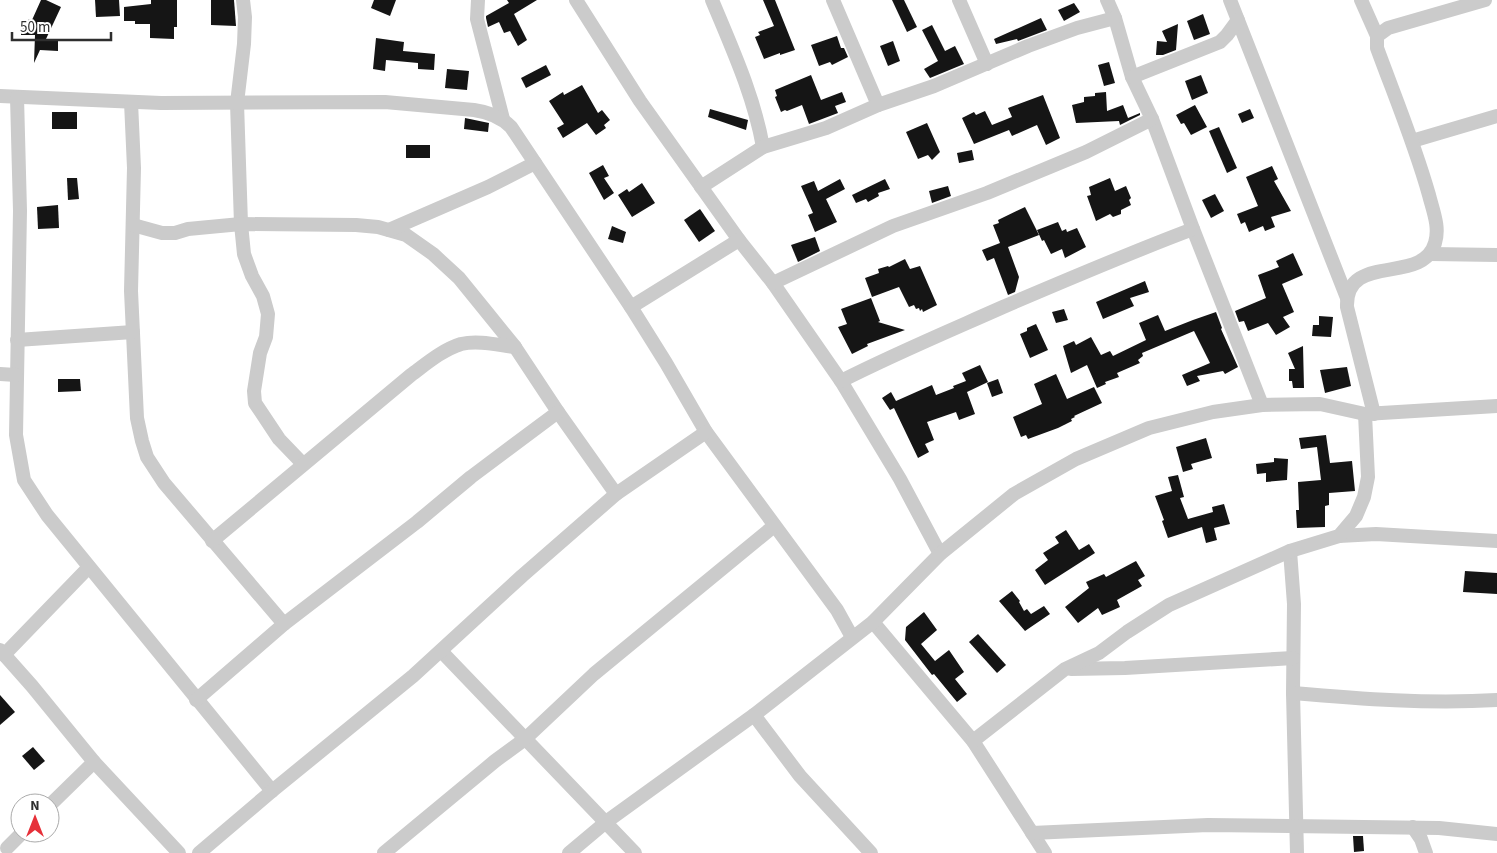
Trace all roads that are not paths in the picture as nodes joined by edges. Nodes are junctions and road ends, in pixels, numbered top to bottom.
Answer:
1 (243, 0) edge
2 (478, 0) edge
3 (576, 0) edge
4 (712, 0) edge
5 (833, 0) edge
6 (959, 0) edge
7 (1107, 0) edge
8 (1230, 0) edge
9 (1361, 0) edge
10 (1483, 0) edge
11 (1115, 18) junction
12 (1238, 20) junction
13 (1377, 36) junction
14 (987, 64) junction
15 (1132, 77) junction
16 (0, 96) edge
17 (18, 97) junction
18 (131, 102) junction
19 (237, 103) junction
20 (878, 105) junction
21 (1497, 116) edge
22 (503, 118) junction
23 (1152, 119) junction
24 (1412, 141) junction
25 (763, 147) junction
26 (535, 163) junction
27 (701, 187) junction
28 (241, 224) junction
29 (133, 225) junction
30 (1192, 229) junction
31 (389, 230) junction
32 (740, 240) junction
33 (1431, 254) junction
34 (1497, 255) edge
35 (774, 283) junction
36 (1347, 298) junction
37 (631, 307) junction
38 (133, 332) junction
39 (17, 340) junction
40 (515, 347) junction
41 (0, 374) edge
42 (16, 375) junction
43 (841, 381) junction
44 (1262, 405) junction
45 (1497, 406) edge
46 (558, 412) junction
47 (1369, 414) junction
48 (706, 432) junction
49 (303, 464) junction
50 (616, 494) junction
51 (774, 526) junction
52 (1339, 536) junction
53 (212, 541) junction
54 (1497, 541) edge
55 (1290, 551) junction
56 (940, 554) junction
57 (89, 567) junction
58 (872, 622) junction
59 (284, 624) junction
60 (852, 637) junction
61 (441, 651) junction
62 (2, 652) edge
63 (1293, 658) junction
64 (1065, 669) junction
65 (1293, 693) junction
66 (196, 700) junction
67 (1497, 700) edge
68 (754, 714) junction
69 (525, 739) junction
70 (973, 741) junction
71 (94, 762) junction
72 (272, 791) junction
73 (60, 795) edge
74 (606, 822) junction
75 (1297, 827) junction
76 (1413, 827) junction
77 (1032, 833) junction
78 (1497, 834) edge
79 (179, 853) edge
80 (198, 853) edge
81 (384, 853) edge
82 (569, 853) edge
83 (635, 853) edge
84 (870, 853) edge
85 (1045, 853) edge
86 (1297, 853) edge
87 (1426, 853) edge

1 - 19 street
2 - 22 street
3 - 27 street
4 - 25 street
5 - 20 street
6 - 14 street
7 - 11 street
8 - 12 street
9 - 13 street
10 - 13 street
11 - 14 street
11 - 15 street
12 - 15 street
12 - 36 street
13 - 24 street
14 - 20 street
15 - 23 street
16 - 17 street
17 - 18 street
17 - 39 street
18 - 19 street
18 - 29 street
19 - 22 street
19 - 28 street
20 - 25 street
21 - 24 street
22 - 26 street
23 - 30 street
23 - 35 street
24 - 33 street
25 - 27 street
26 - 31 street
26 - 37 street
27 - 32 street
28 - 29 street
28 - 31 street
28 - 49 street
29 - 38 street
30 - 43 street
30 - 44 street
31 - 40 street
32 - 35 street
32 - 37 street
33 - 34 street
33 - 36 street
35 - 43 street
36 - 47 street
37 - 48 street
38 - 39 street
38 - 53 street
39 - 42 street
40 - 46 street
40 - 49 street
41 - 42 street
42 - 57 street
43 - 56 street
44 - 47 street
44 - 56 street
45 - 47 street
46 - 50 street
46 - 59 street
47 - 52 street
48 - 50 street
48 - 51 street
49 - 53 street
50 - 61 street
51 - 60 street
51 - 69 street
52 - 54 street
52 - 55 street
53 - 59 street
55 - 63 street
55 - 64 street
56 - 58 street
57 - 62 street
57 - 66 street
58 - 60 street
58 - 70 street
59 - 66 street
60 - 68 street
61 - 69 street
61 - 72 street
62 - 71 street
63 - 64 street
63 - 65 street
64 - 70 street
65 - 67 street
65 - 75 street
66 - 72 street
68 - 74 street
68 - 84 street
69 - 74 street
69 - 81 street
70 - 77 street
71 - 73 street
71 - 79 street
72 - 80 street
74 - 82 street
74 - 83 street
75 - 76 street
75 - 77 street
75 - 86 street
76 - 78 street
76 - 87 street
77 - 85 street

